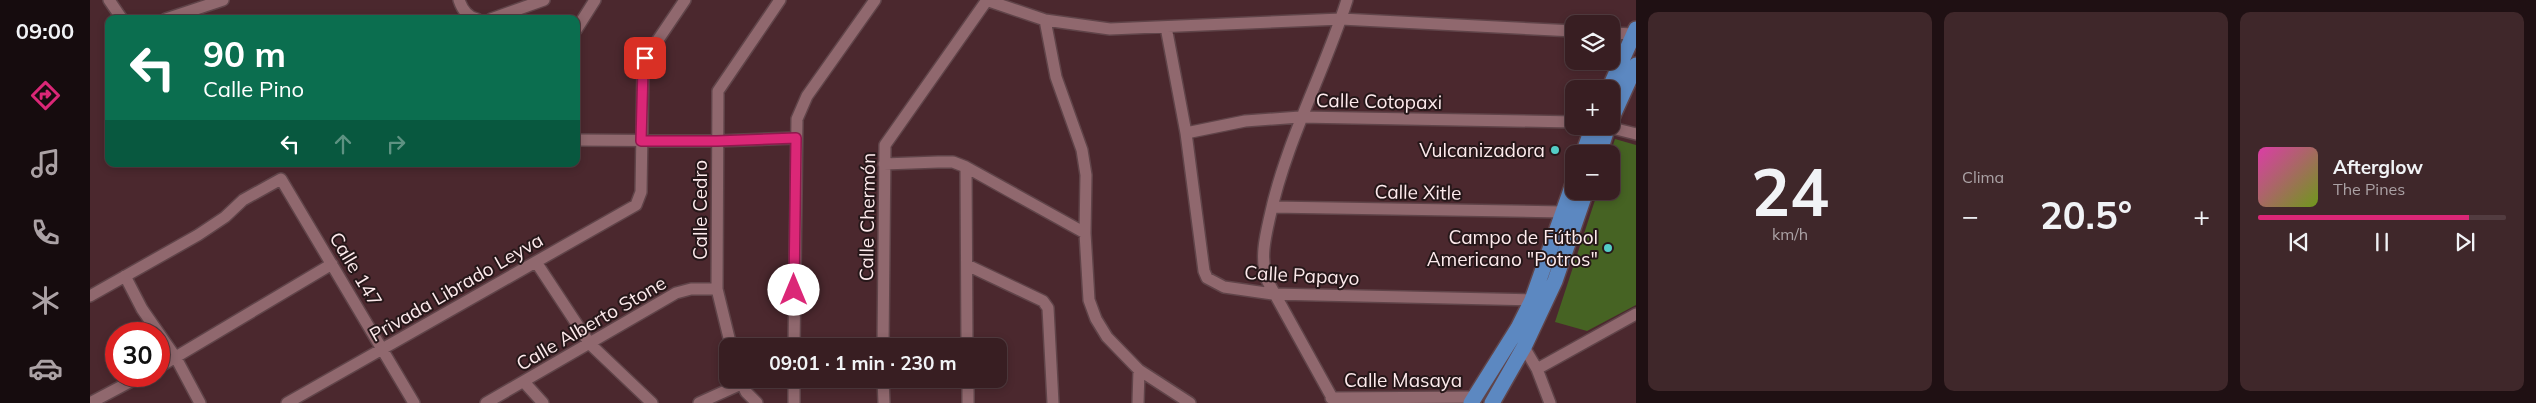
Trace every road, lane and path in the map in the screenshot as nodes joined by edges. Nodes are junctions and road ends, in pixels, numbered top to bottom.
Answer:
1 (109, 0) edge
2 (223, 0) edge
3 (459, 0) edge
4 (544, 0) edge
5 (595, 0) edge
6 (685, 0) edge
7 (780, 0) edge
8 (875, 0) edge
9 (987, 0) edge
10 (1347, 0) edge
11 (119, 15) edge
12 (178, 15) edge
13 (471, 15) edge
14 (503, 15) edge
15 (1341, 19) junction
16 (1045, 20) junction
17 (580, 24) edge
18 (1166, 27) junction
19 (1565, 31) edge
20 (1635, 32) edge
21 (1620, 33) edge
22 (1636, 65) edge
23 (1614, 80) edge
24 (1620, 96) edge
25 (1300, 117) junction
26 (1565, 122) edge
27 (1620, 129) edge
28 (1186, 133) junction
29 (1636, 134) edge
30 (1597, 135) edge
31 (796, 138) junction
32 (580, 140) edge
33 (641, 141) junction
34 (717, 141) junction
35 (1590, 145) edge
36 (884, 164) junction
37 (966, 167) junction
38 (1567, 200) edge
39 (1583, 200) edge
40 (1272, 207) junction
41 (1563, 212) junction
42 (1085, 232) junction
43 (536, 262) junction
44 (332, 264) junction
45 (966, 265) junction
46 (124, 276) junction
47 (717, 289) junction
48 (1273, 294) junction
49 (90, 296) edge
50 (1532, 300) junction
51 (1636, 314) edge
52 (729, 338) edge
53 (794, 338) edge
54 (883, 338) edge
55 (967, 338) edge
56 (590, 344) junction
57 (1524, 347) junction
58 (383, 349) junction
59 (176, 358) junction
60 (170, 361) edge
61 (1537, 369) junction
62 (1139, 370) junction
63 (524, 382) junction
64 (120, 387) edge
65 (727, 388) edge
66 (745, 388) edge
67 (794, 388) edge
68 (883, 388) edge
69 (968, 388) edge
70 (1333, 400) edge
71 (1473, 400) edge
72 (90, 403) edge
73 (200, 403) edge
74 (288, 403) edge
75 (414, 403) edge
76 (486, 403) edge
77 (543, 403) edge
78 (652, 403) edge
79 (699, 403) edge
80 (757, 403) edge
81 (794, 403) edge
82 (884, 403) edge
83 (968, 403) edge
84 (1053, 403) edge
85 (1138, 403) edge
86 (1190, 403) edge
87 (1492, 403) edge
88 (1550, 403) edge

1 - 11 street
2 - 12 street
3 - 13 street
4 - 14 street
5 - 17 street
6 - 33 street
7 - 34 street, Calle Cedro
8 - 31 street
9 - 16 street
9 - 36 street, Calle Chermón
10 - 15 street
15 - 18 street
15 - 19 street
15 - 25 street
16 - 18 street
16 - 42 street
18 - 28 street, Calle Papayo
20 - 21 street
20 - 23 main road
22 - 24 main road
25 - 26 street, Calle Cotopaxi
25 - 28 street, Calle Cotopaxi
25 - 40 street
27 - 29 street
28 - 48 street, Calle Papayo
30 - 35 main road
31 - 34 street
31 - 53 street
32 - 33 street
33 - 34 street
33 - 43 street, Privada Librado Leyva
34 - 47 street, Calle Cedro
36 - 37 street
36 - 54 street, Calle Chermón
37 - 42 street
37 - 45 street
38 - 41 main road
39 - 57 main road
40 - 41 street, Calle Xitle
40 - 48 street
41 - 50 main road
42 - 62 street
43 - 56 street
43 - 58 street, Privada Librado Leyva
44 - 46 street, Calle 147
44 - 58 street, Calle 147
44 - 59 street
45 - 55 street
45 - 84 street
46 - 49 street
46 - 59 street
47 - 52 street, Calle Cedro
47 - 56 street, Calle Alberto Stone
48 - 50 street, Calle Papayo
48 - 70 street
50 - 71 main road
51 - 61 street
56 - 63 street, Calle Alberto Stone
56 - 78 street
57 - 61 street
57 - 87 main road
58 - 74 street, Privada Librado Leyva
58 - 75 street, Calle 147
59 - 60 street
59 - 73 street
61 - 88 street
62 - 85 street
62 - 86 street
63 - 76 street, Calle Alberto Stone
63 - 77 street
64 - 72 street
65 - 79 street
66 - 80 street
67 - 81 street
68 - 82 street
69 - 83 street
70 - 71 street, Calle Masaya

